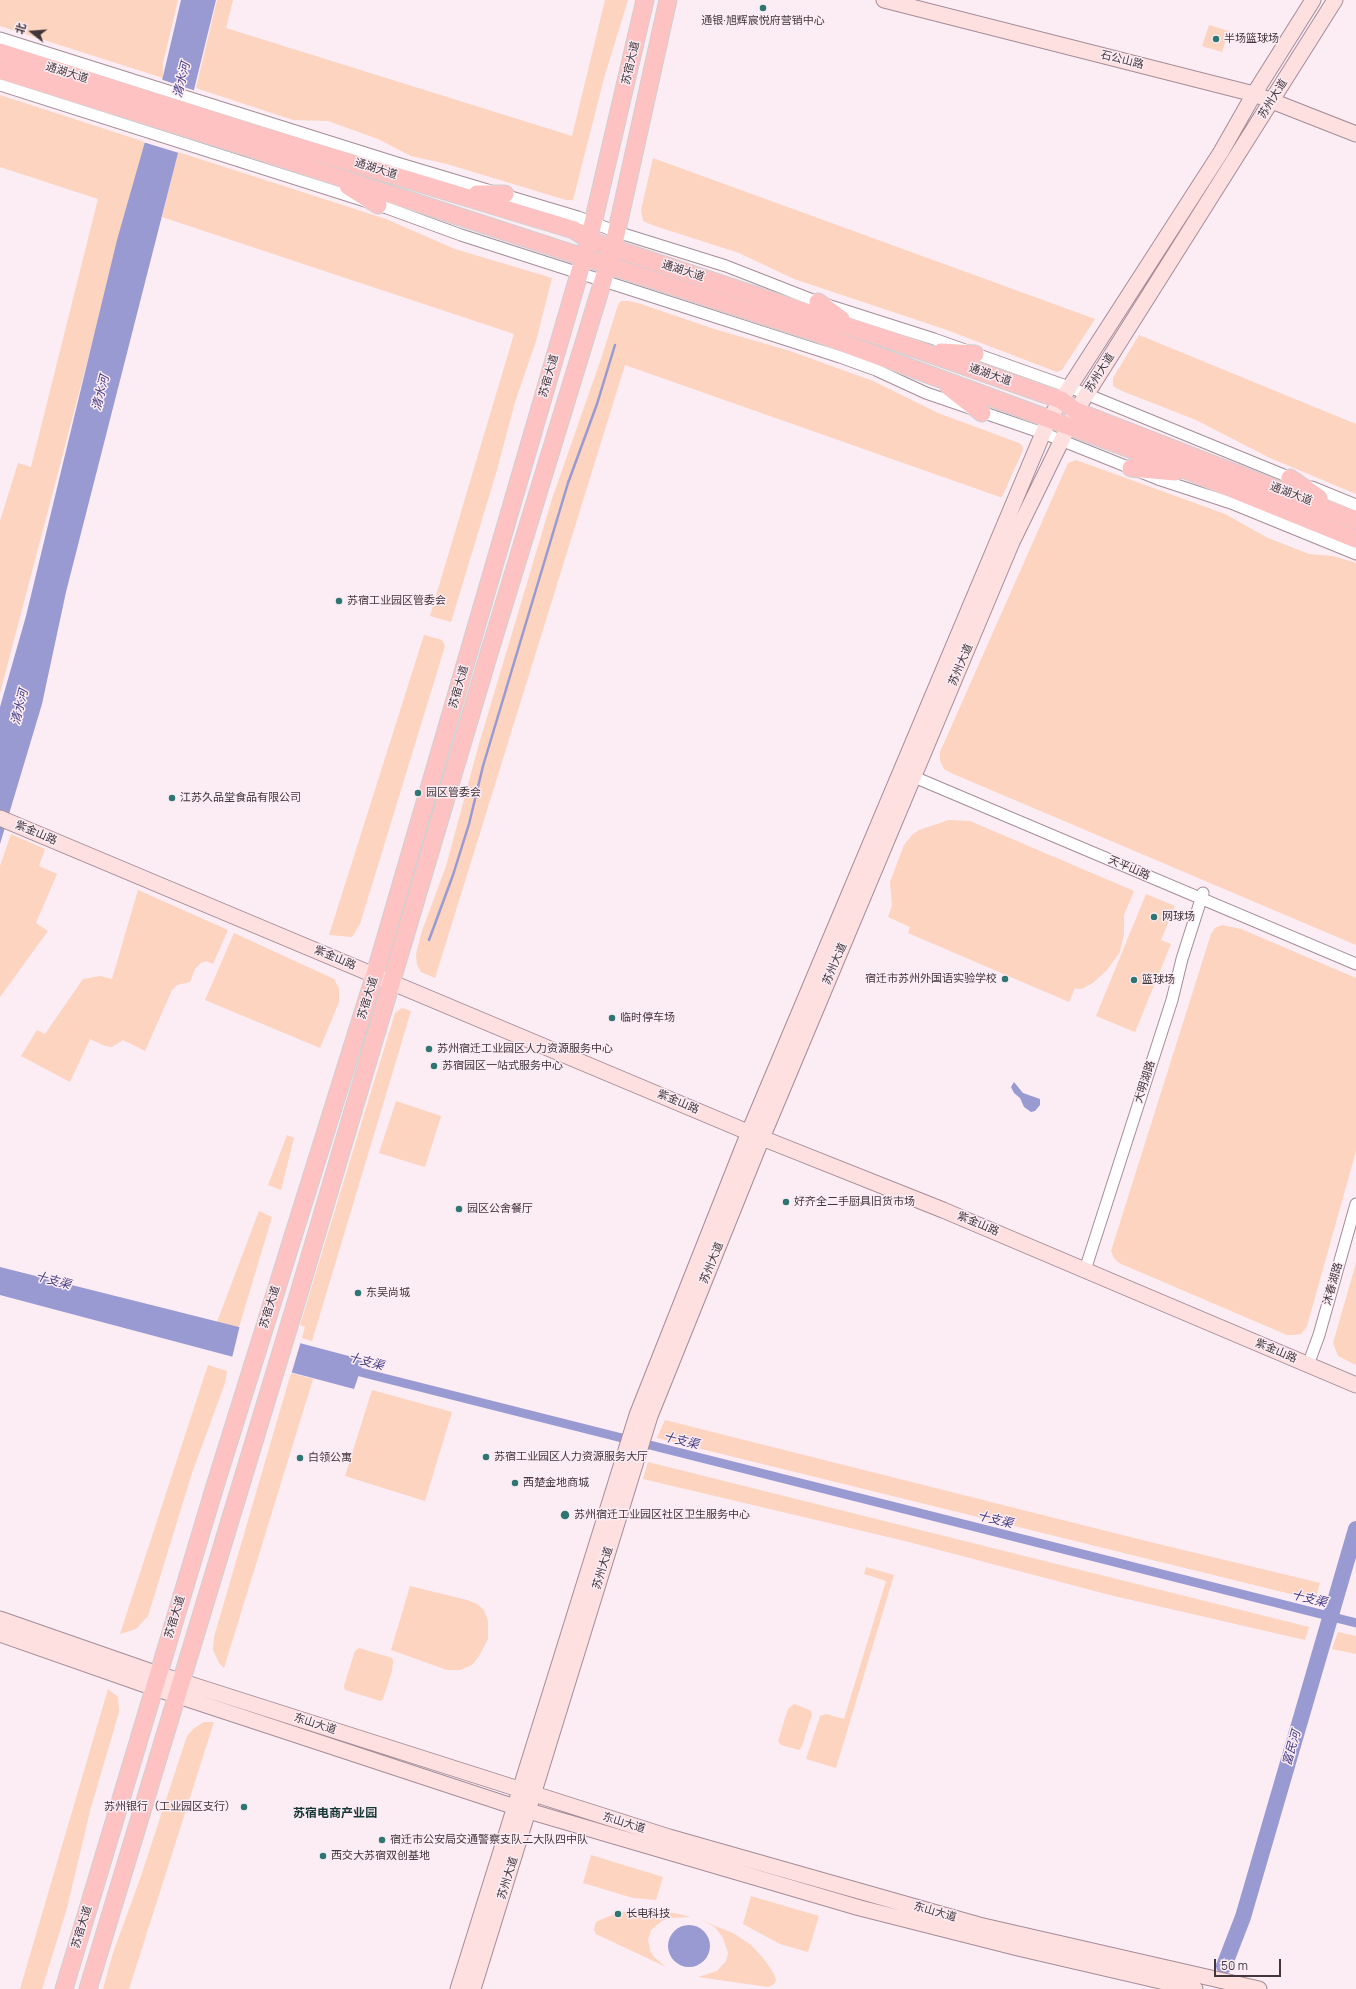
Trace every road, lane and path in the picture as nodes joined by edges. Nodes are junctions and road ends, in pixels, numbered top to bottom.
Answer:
1 (645, 0) edge
2 (668, 0) edge
3 (884, 0) edge
4 (1313, 0) edge
5 (1334, 0) edge
6 (0, 38) edge
7 (0, 52) edge
8 (0, 70) edge
9 (0, 85) edge
10 (146, 91) junction
11 (1254, 94) junction
12 (1272, 101) junction
13 (140, 122) junction
14 (248, 132) junction
15 (1356, 134) edge
16 (332, 174) junction
17 (457, 194) junction
18 (505, 194) junction
19 (378, 205) junction
20 (593, 223) junction
21 (589, 240) junction
22 (615, 240) junction
23 (582, 264) junction
24 (606, 272) junction
25 (818, 302) junction
26 (852, 328) junction
27 (922, 351) junction
28 (975, 354) junction
29 (938, 378) junction
30 (1065, 393) junction
31 (1087, 395) junction
32 (982, 413) junction
33 (1046, 426) junction
34 (1068, 426) junction
35 (1131, 468) junction
36 (1194, 474) junction
37 (1290, 478) joint
38 (1353, 514) edge
39 (1356, 538) edge
40 (1356, 554) edge
41 (909, 772) junction
42 (5, 820) edge
43 (1205, 897) junction
44 (1356, 958) edge
45 (1356, 964) edge
46 (375, 974) junction
47 (392, 982) junction
48 (756, 1135) junction
49 (1356, 1204) edge
50 (1356, 1222) edge
51 (1088, 1271) junction
52 (1310, 1366) junction
53 (1356, 1385) edge
54 (0, 1619) edge
55 (0, 1634) edge
56 (156, 1681) junction
57 (180, 1689) junction
58 (527, 1793) junction
59 (522, 1809) junction
60 (64, 1989) edge
61 (88, 1989) edge
62 (458, 1989) edge
63 (473, 1989) edge
64 (1195, 1989) edge
65 (1259, 1989) edge

1 - 20 main road, 苏宿大道
2 - 22 main road, 苏宿大道
3 - 11 street, 石公山路
4 - 11 street, 苏州大道
5 - 12 street, 苏州大道
6 - 10 street
7 - 10 main road, 通湖大道
8 - 13 main road, 通湖大道
9 - 13 street
10 - 14 main road, 通湖大道
11 - 12 street, 石公山路
11 - 30 street, 苏州大道
12 - 15 street, 石公山路
12 - 31 street, 苏州大道
13 - 14 main road, 通湖大道
13 - 19 street
14 - 16 main road, 通湖大道
14 - 17 main road, 通湖大道
14 - 18 street
16 - 19 main road
16 - 23 main road, 通湖大道
17 - 18 main road
17 - 21 main road, 通湖大道
18 - 20 street
19 - 23 street
20 - 21 main road, 苏宿大道
20 - 22 street
21 - 22 main road, 通湖大道
21 - 23 main road, 苏宿大道
22 - 24 main road, 苏宿大道
22 - 25 street
22 - 26 main road, 通湖大道
23 - 24 main road, 通湖大道
23 - 46 main road, 苏宿大道
24 - 29 main road, 通湖大道
24 - 32 street
24 - 47 main road, 苏宿大道
25 - 26 main road
25 - 28 street
26 - 27 main road, 通湖大道
27 - 28 main road
27 - 30 main road, 通湖大道
28 - 30 street
29 - 32 main road
29 - 33 main road, 通湖大道
30 - 31 street
30 - 33 street, 苏州大道
30 - 34 main road, 通湖大道
31 - 34 street, 苏州大道
31 - 37 street
32 - 33 street
33 - 34 main road, 通湖大道
33 - 41 street, 苏州大道
34 - 35 street
34 - 36 main road, 通湖大道
34 - 38 main road, 通湖大道
34 - 41 street, 苏州大道
35 - 36 main road
35 - 40 street
36 - 39 main road, 通湖大道
37 - 38 main road
41 - 43 street, 天平山路
41 - 48 street, 苏州大道
42 - 46 street, 紫金山路
43 - 44 street, 天平山路
43 - 45 street, 天平山路
43 - 51 street, 大明湖路
46 - 47 street, 紫金山路
46 - 56 main road, 苏宿大道
47 - 48 street, 紫金山路
47 - 57 main road, 苏宿大道
48 - 51 street, 紫金山路
48 - 58 street, 苏州大道
49 - 52 street, 沐春湖路
50 - 52 street, 沐春湖路
51 - 52 street, 紫金山路
52 - 53 street, 紫金山路
54 - 56 street, 东山大道
55 - 56 street, 东山大道
56 - 57 street, 东山大道
56 - 60 main road, 苏宿大道
57 - 58 street, 东山大道
57 - 59 street, 东山大道
57 - 61 main road, 苏宿大道
58 - 59 street, 苏州大道
58 - 65 street, 东山大道
59 - 62 street, 苏州大道
59 - 63 street, 苏州大道
59 - 64 street, 东山大道

